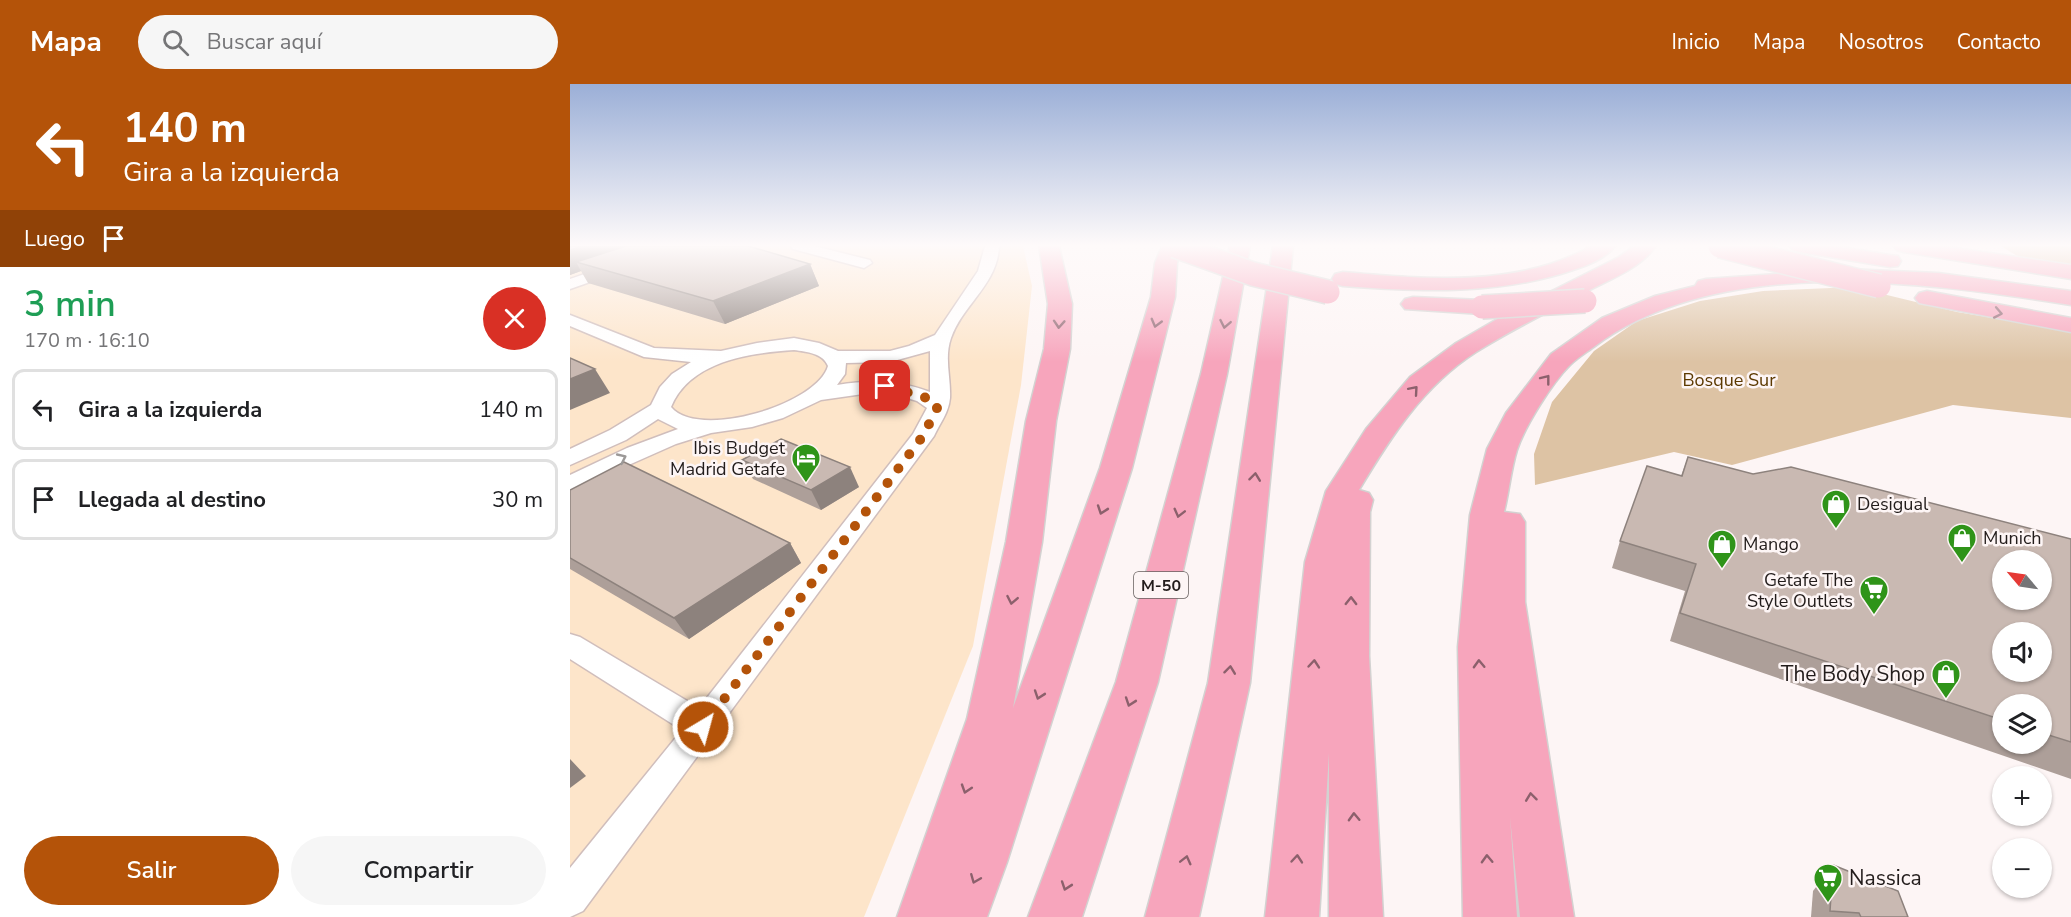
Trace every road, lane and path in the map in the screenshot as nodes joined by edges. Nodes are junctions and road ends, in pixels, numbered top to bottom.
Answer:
1 (977, 285) edge
2 (1056, 285) edge
3 (1164, 285) edge
4 (1232, 285) edge
5 (1278, 285) edge
6 (1327, 285) edge
7 (1332, 285) edge
8 (1389, 285) edge
9 (1582, 285) edge
10 (1719, 285) edge
11 (1724, 285) edge
12 (1875, 285) edge
13 (1978, 285) edge
14 (2034, 285) edge
15 (1335, 286) junction
16 (2071, 291) edge
17 (2071, 298) edge
18 (570, 320) edge
19 (2071, 325) edge
20 (942, 338) junction
21 (651, 353) junction
22 (729, 354) junction
23 (835, 357) junction
24 (675, 382) junction
25 (815, 395) junction
26 (938, 406) junction
27 (660, 408) junction
28 (1520, 412) junction
29 (707, 426) junction
30 (1377, 435) junction
31 (570, 458) edge
32 (570, 484) edge
33 (570, 645) edge
34 (703, 727) junction
35 (570, 898) edge
36 (924, 917) edge
37 (960, 917) edge
38 (1055, 917) edge
39 (1172, 917) edge
40 (1292, 917) edge
41 (1356, 917) edge
42 (1490, 917) edge
43 (1547, 917) edge

1 - 20 street
2 -> 36 highway
3 -> 37 highway
4 -> 38 highway, M-50
39 -> 5 highway
6 - 15 highway, bridge
7 - 15 highway
8 - 15 highway
30 -> 9 highway
10 - 15 highway, bridge
28 -> 11 highway
12 -> 19 highway, bridge
13 - 17 highway
14 - 16 highway
18 - 21 street
20 - 23 street
20 - 26 street
21 - 22 street
21 - 24 street
22 - 23 street
22 - 24 street
23 - 25 street
24 - 27 street
25 - 26 street
25 - 29 street
26 - 34 street
27 - 29 street
27 - 31 street
42 -> 28 highway
43 -> 28 highway
32 -> 29 street
40 -> 30 highway
41 -> 30 highway
33 - 34 street
34 - 35 street

